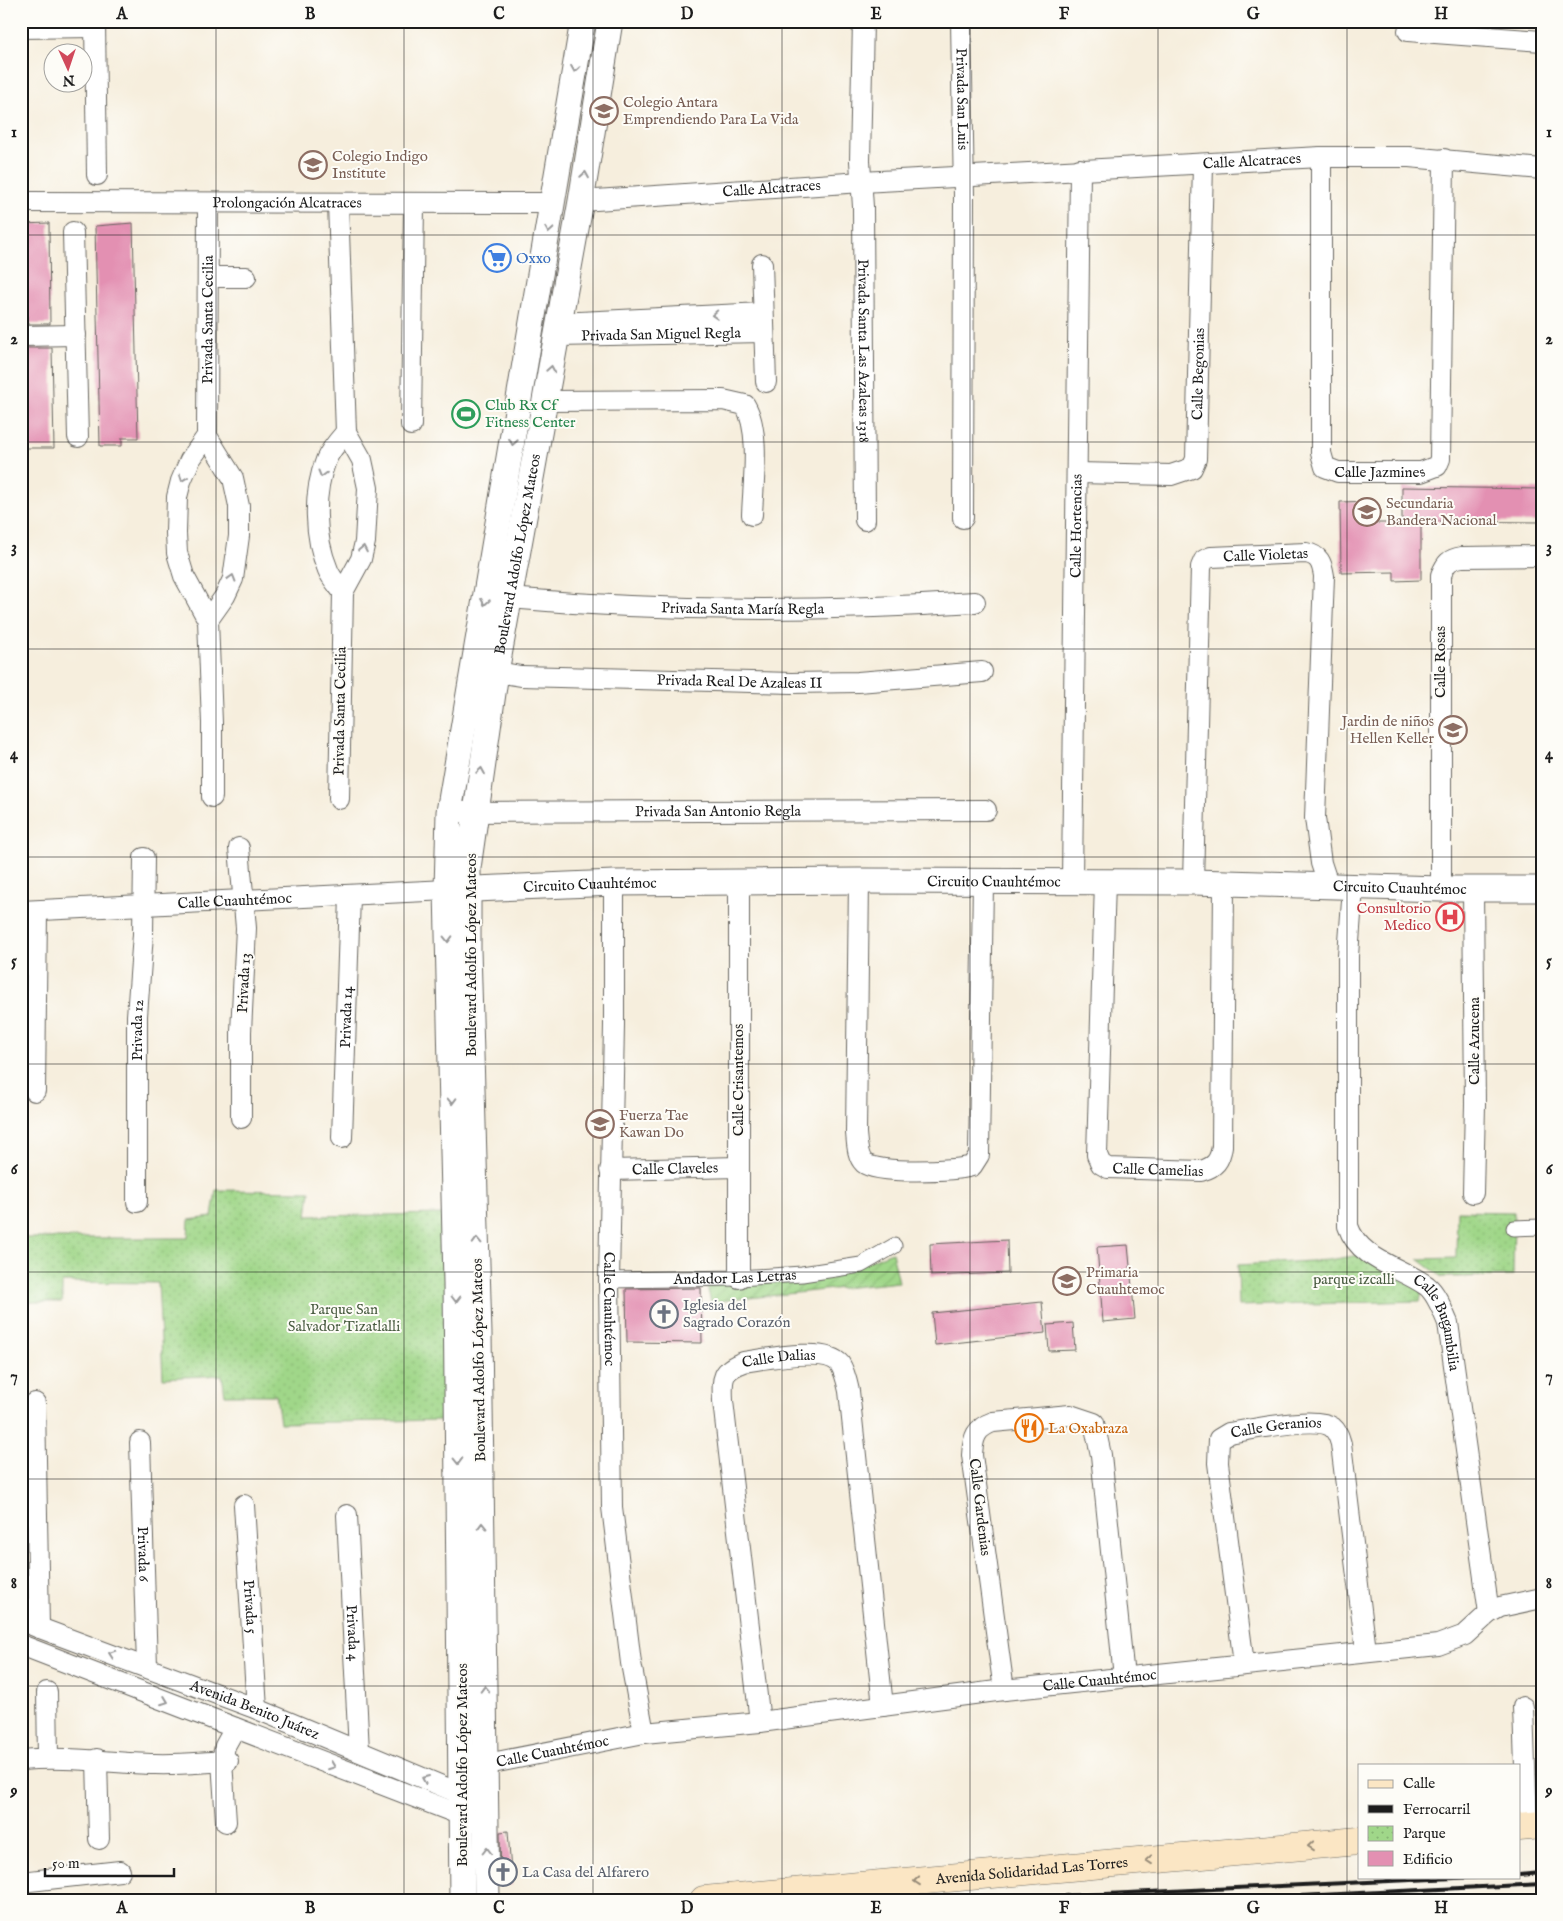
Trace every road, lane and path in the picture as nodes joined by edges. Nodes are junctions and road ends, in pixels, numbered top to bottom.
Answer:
1 (583, 21) edge
2 (610, 21) edge
3 (862, 21) edge
4 (960, 21) edge
5 (95, 24) edge
6 (1447, 27) edge
7 (21, 28) edge
8 (1408, 31) dead end
9 (1542, 41) edge
10 (1321, 157) junction
11 (1444, 159) junction
12 (1204, 164) junction
13 (1080, 169) junction
14 (1542, 170) edge
15 (97, 175) dead end
16 (963, 177) junction
17 (862, 182) junction
18 (581, 201) junction
19 (21, 202) edge
20 (208, 203) junction
21 (338, 203) junction
22 (414, 203) junction
23 (554, 203) junction
24 (73, 232) dead end
25 (762, 264) dead end
26 (208, 277) junction
27 (246, 277) dead end
28 (764, 322) junction
29 (558, 329) junction
30 (76, 335) junction
31 (21, 336) edge
32 (766, 382) dead end
33 (545, 401) junction
34 (411, 425) dead end
35 (346, 432) junction
36 (207, 436) junction
37 (78, 437) dead end
38 (1077, 472) junction
39 (752, 515) dead end
40 (963, 518) dead end
41 (865, 520) dead end
42 (1542, 556) edge
43 (343, 592) junction
44 (509, 598) junction
45 (975, 602) dead end
46 (208, 620) junction
47 (496, 672) junction
48 (982, 672) dead end
49 (212, 797) dead end
50 (339, 799) dead end
51 (986, 810) dead end
52 (449, 812) junction
53 (474, 813) junction
54 (239, 848) dead end
55 (144, 858) dead end
56 (739, 882) junction
57 (860, 882) junction
58 (984, 882) junction
59 (1072, 882) junction
60 (1106, 882) junction
61 (1193, 882) junction
62 (614, 883) junction
63 (1224, 883) junction
64 (1341, 887) junction
65 (1473, 888) junction
66 (457, 889) junction
67 (1442, 889) junction
68 (1542, 889) edge
69 (350, 896) junction
70 (244, 902) junction
71 (143, 906) junction
72 (29, 911) edge
73 (35, 1091) dead end
74 (240, 1118) dead end
75 (342, 1138) dead end
76 (739, 1167) junction
77 (610, 1170) junction
78 (1473, 1193) dead end
79 (137, 1202) dead end
80 (1542, 1227) edge
81 (1514, 1228) dead end
82 (894, 1246) dead end
83 (739, 1278) junction
84 (609, 1280) junction
85 (34, 1403) dead end
86 (140, 1442) dead end
87 (244, 1505) dead end
88 (347, 1514) dead end
89 (1542, 1598) edge
90 (1489, 1613) junction
91 (30, 1625) edge
92 (21, 1645) edge
93 (1366, 1651) junction
94 (1244, 1664) junction
95 (147, 1666) junction
96 (1124, 1677) junction
97 (1004, 1690) junction
98 (47, 1692) dead end
99 (883, 1706) junction
100 (1523, 1707) dead end
101 (256, 1709) junction
102 (760, 1722) junction
103 (242, 1731) junction
104 (312, 1732) junction
105 (644, 1733) junction
106 (359, 1751) junction
107 (299, 1753) junction
108 (48, 1758) junction
109 (97, 1759) junction
110 (21, 1760) edge
111 (224, 1765) junction
112 (474, 1766) junction
113 (462, 1806) junction
114 (486, 1815) junction
115 (226, 1822) dead end
116 (1529, 1826) edge
117 (99, 1839) dead end
118 (1358, 1842) edge
119 (120, 1871) dead end
120 (21, 1882) edge
121 (462, 1900) edge
122 (486, 1900) edge
123 (704, 1900) edge

1 -> 23 street, Boulevard Adolfo López Mateos
18 -> 2 street, Boulevard Adolfo López Mateos
3 - 17 street, Privada Santa Las Azaleas 1318
4 - 16 street, Privada San Luis
5 - 7 street
5 - 15 street
6 - 8 street
6 - 9 street
10 - 11 street, Calle Alcatraces
10 - 11 street, Calle Jazmines
10 - 12 street, Calle Alcatraces
11 - 14 street, Calle Alcatraces
12 - 13 street, Calle Alcatraces
12 - 38 street, Calle Begonias
13 - 16 street, Calle Alcatraces
13 - 38 street, Calle Hortencias
16 - 17 street, Calle Alcatraces
16 - 40 street
17 - 18 street, Calle Alcatraces
17 - 41 street, Privada Santa Las Azaleas 1318
18 - 29 street, Boulevard Adolfo López Mateos
19 - 20 street, Prolongación Alcatraces
20 - 21 street, Prolongación Alcatraces
20 - 26 street, Privada Santa Cecilia
21 - 22 street, Prolongación Alcatraces
21 - 35 street, Privada Santa Cecilia
22 - 23 street, Prolongación Alcatraces
22 - 34 street
23 -> 52 street, Boulevard Adolfo López Mateos
24 - 30 street
25 - 28 street
26 - 27 street
26 - 36 street, Privada Santa Cecilia
28 - 29 street, Privada San Miguel Regla
28 - 32 street
33 -> 29 street, Boulevard Adolfo López Mateos
30 - 31 street
30 - 37 street
33 - 39 street
33 - 44 street, Boulevard Adolfo López Mateos
43 -> 35 street, Privada Santa Cecilia
35 -> 43 street
36 -> 46 street
46 -> 36 street
38 - 59 street, Calle Hortencias
42 - 67 street, Calle Rosas
43 - 50 street, Privada Santa Cecilia
44 - 45 street, Privada Santa María Regla
44 - 47 street, Boulevard Adolfo López Mateos
46 - 49 street
47 - 48 street, Privada Real De Azaleas II
53 -> 47 street, Boulevard Adolfo López Mateos
51 - 53 street, Privada San Antonio Regla
52 - 53 street, Privada San Antonio Regla
52 - 66 street, Boulevard Adolfo López Mateos
53 - 66 street, Boulevard Adolfo López Mateos
54 - 70 street, Privada 13
55 - 71 street, Privada 12
56 - 57 street, Circuito Cuauhtémoc
56 - 62 street, Circuito Cuauhtémoc
56 - 76 street, Calle Crisantemos
57 - 58 street, Circuito Cuauhtémoc
57 - 58 street
58 - 59 street, Circuito Cuauhtémoc
59 - 60 street, Circuito Cuauhtémoc
60 - 61 street, Circuito Cuauhtémoc
60 - 63 street, Calle Camelias
61 - 63 street, Circuito Cuauhtémoc
61 - 64 street, Calle Violetas
62 - 66 street, Circuito Cuauhtémoc
62 - 77 street, Calle Cuauhtémoc
63 - 64 street, Circuito Cuauhtémoc
64 - 67 street, Circuito Cuauhtémoc
64 - 90 street, Calle Bugambilia
65 - 67 street, Circuito Cuauhtémoc
65 - 68 street, Circuito Cuauhtémoc
65 - 78 street, Calle Azucena
66 - 69 street, Calle Cuauhtémoc
66 - 112 street, Boulevard Adolfo López Mateos
69 - 70 street, Calle Cuauhtémoc
69 - 75 street, Privada 14
70 - 71 street, Calle Cuauhtémoc
70 - 74 street, Privada 13
71 - 72 street, Calle Cuauhtémoc
71 - 79 street, Privada 12
72 - 73 street
76 - 77 street, Calle Claveles
76 - 83 street, Calle Crisantemos
77 - 84 street, Calle Cuauhtémoc
80 - 81 street
82 - 83 street, Andador Las Letras
83 - 84 street, Andador Las Letras
84 - 105 street, Calle Cuauhtémoc
85 - 91 street
86 - 95 street, Privada 6
87 - 101 street, Privada 5
88 - 106 street, Privada 4
89 - 90 street, Calle Cuauhtémoc
90 - 93 street, Calle Cuauhtémoc
95 -> 91 street, Avenida Benito Juárez
92 -> 103 street, Avenida Benito Juárez
93 - 94 street, Calle Cuauhtémoc
93 - 94 street, Calle Geranios
94 - 96 street, Calle Cuauhtémoc
95 - 101 street, Avenida Benito Juárez
96 - 97 street, Calle Cuauhtémoc
96 - 97 street, Calle Gardenias
97 - 99 street, Calle Cuauhtémoc
98 - 108 street
99 - 102 street, Calle Cuauhtémoc
99 - 102 street, Calle Dalias
100 - 116 street
101 - 104 street, Avenida Benito Juárez
102 - 105 street, Calle Cuauhtémoc
103 - 107 street, Avenida Benito Juárez
103 - 111 street
104 - 106 street, Avenida Benito Juárez
104 - 107 street
105 - 112 street, Calle Cuauhtémoc
113 -> 106 street, Avenida Benito Juárez
107 -> 113 street, Avenida Benito Juárez
108 - 109 street
108 - 110 street
109 - 111 street
109 - 117 street
111 - 115 street
112 - 113 street, Boulevard Adolfo López Mateos
112 - 114 street, Boulevard Adolfo López Mateos
113 - 114 street, Avenida Benito Juárez
113 - 121 street, Boulevard Adolfo López Mateos
122 -> 114 street, Boulevard Adolfo López Mateos
118 -> 123 main road, Avenida Solidaridad Las Torres
119 - 120 street

